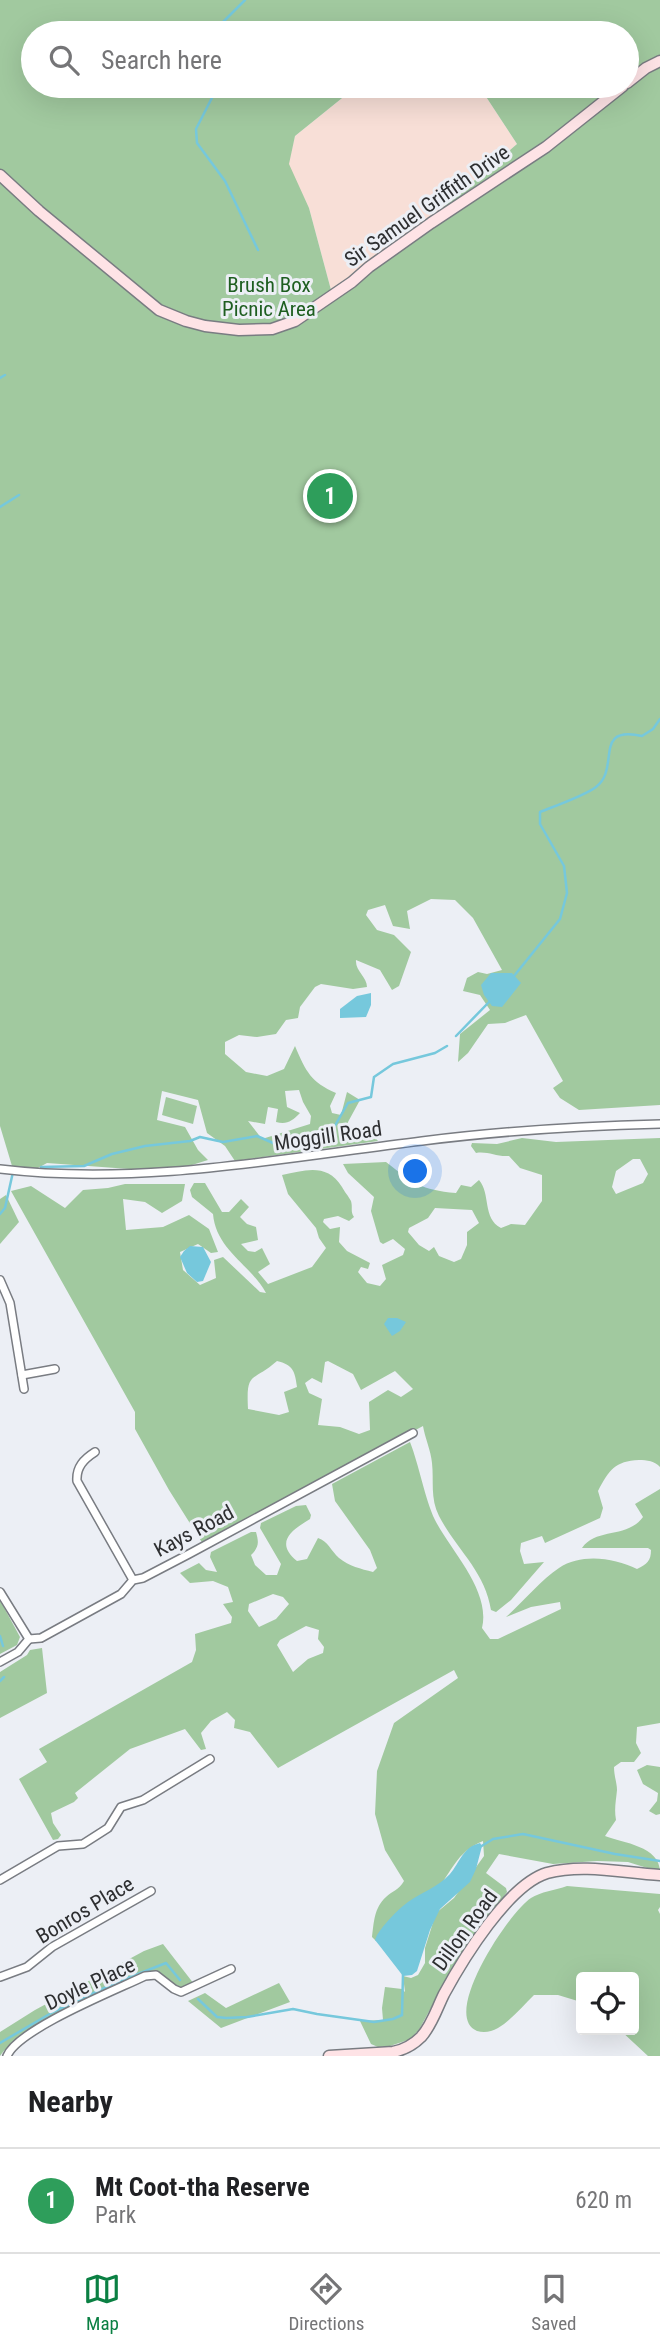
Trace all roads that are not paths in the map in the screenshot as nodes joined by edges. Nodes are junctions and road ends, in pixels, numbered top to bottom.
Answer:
1 (660, 61) edge
2 (639, 73) edge
3 (607, 98) edge
4 (0, 174) edge
5 (660, 1124) edge
6 (0, 1169) edge
7 (0, 1280) edge
8 (55, 1369) dead end
9 (22, 1374) junction
10 (24, 1389) dead end
11 (412, 1433) dead end
12 (95, 1452) dead end
13 (133, 1580) junction
14 (0, 1592) edge
15 (29, 1639) junction
16 (0, 1662) edge
17 (210, 1759) dead end
18 (660, 1875) edge
19 (0, 1880) edge
20 (151, 1891) dead end
21 (230, 1969) dead end
22 (0, 1977) edge
23 (7, 2056) edge
24 (328, 2056) edge

1 - 2 main road, Sir Samuel Griffith Drive
3 - 4 main road, Sir Samuel Griffith Drive
5 - 6 street, Moggill Road
7 - 9 street
8 - 9 street
9 - 10 street
11 - 13 street, Kays Road
12 - 13 street
13 - 15 street, Kays Road
14 - 15 street
15 - 16 street, Kays Road
17 - 19 street
18 - 24 main road, Dillon Road
20 - 22 street, Bonros Place
21 - 23 street, Doyle Place

